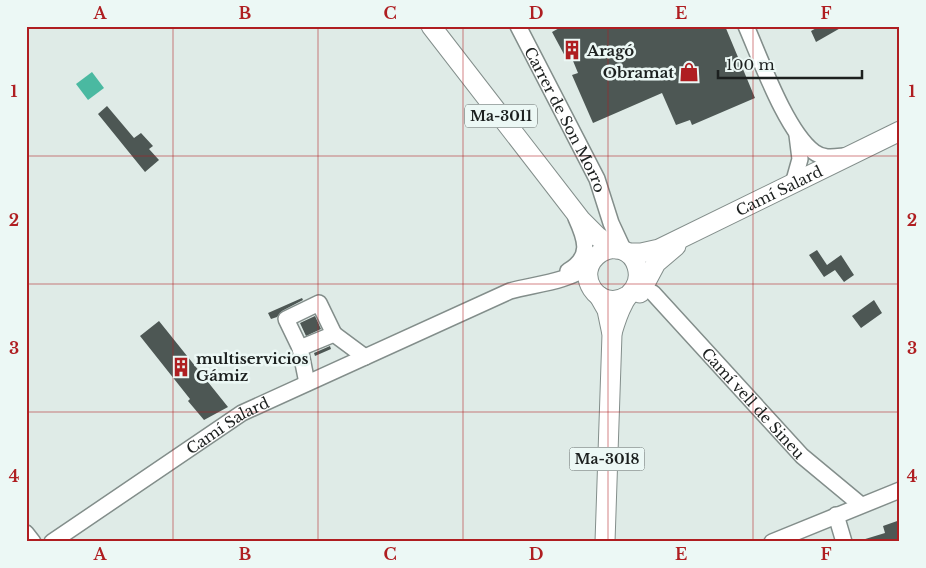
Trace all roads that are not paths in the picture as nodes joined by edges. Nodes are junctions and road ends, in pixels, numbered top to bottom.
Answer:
1 (431, 26) edge
2 (518, 26) edge
3 (746, 26) edge
4 (900, 131) edge
5 (797, 135) junction
6 (850, 155) junction
7 (793, 184) junction
8 (576, 214) junction
9 (694, 231) junction
10 (658, 249) junction
11 (623, 251) junction
12 (591, 263) junction
13 (639, 272) junction
14 (551, 282) junction
15 (596, 293) junction
16 (653, 293) dead end
17 (627, 296) junction
18 (334, 334) junction
19 (612, 334) junction
20 (300, 348) junction
21 (364, 357) junction
22 (610, 376) junction
23 (307, 383) junction
24 (900, 490) edge
25 (861, 506) junction
26 (836, 515) junction
27 (26, 533) edge
28 (33, 542) edge
29 (52, 542) edge
30 (605, 542) edge
31 (772, 542) edge
32 (844, 542) edge

1 - 8 main road, Ma-3011
2 - 11 street, Carrer de Son Morro
3 - 5 street
4 - 6 main road, Camí Salard / Ma-3018
5 - 6 street
5 - 7 street
6 - 7 main road, Camí Salard / Ma-3018
7 - 9 main road, Camí Salard / Ma-3018
8 - 11 main road, Ma-3011
8 - 12 main road, Ma-3011
8 - 14 street
9 - 10 main road, Camí Salard / Ma-3018
9 - 22 main road
10 - 11 main road, Camí Salard / Ma-3018
10 - 13 main road, Camí Salard / Ma-3018
11 - 12 main road, Ma-3018
11 - 13 main road
12 - 14 street, Camí Salard
12 - 15 main road, Ma-3018
13 - 17 main road, Ma-3018
14 - 15 street, Camí Salard
14 - 21 street, Camí Salard
15 - 17 main road
15 - 19 main road, Ma-3018
16 - 25 street, Camí vell de Sineu
17 - 19 main road, Ma-3018
18 - 20 street
18 - 20 street
18 - 21 street
19 - 22 main road, Ma-3018
20 - 23 street
21 - 23 street, Camí Salard
22 - 30 main road, Ma-3018
23 - 29 street, Camí Salard
24 - 25 street
25 - 26 street
26 - 31 street
26 - 32 street
27 - 28 street

